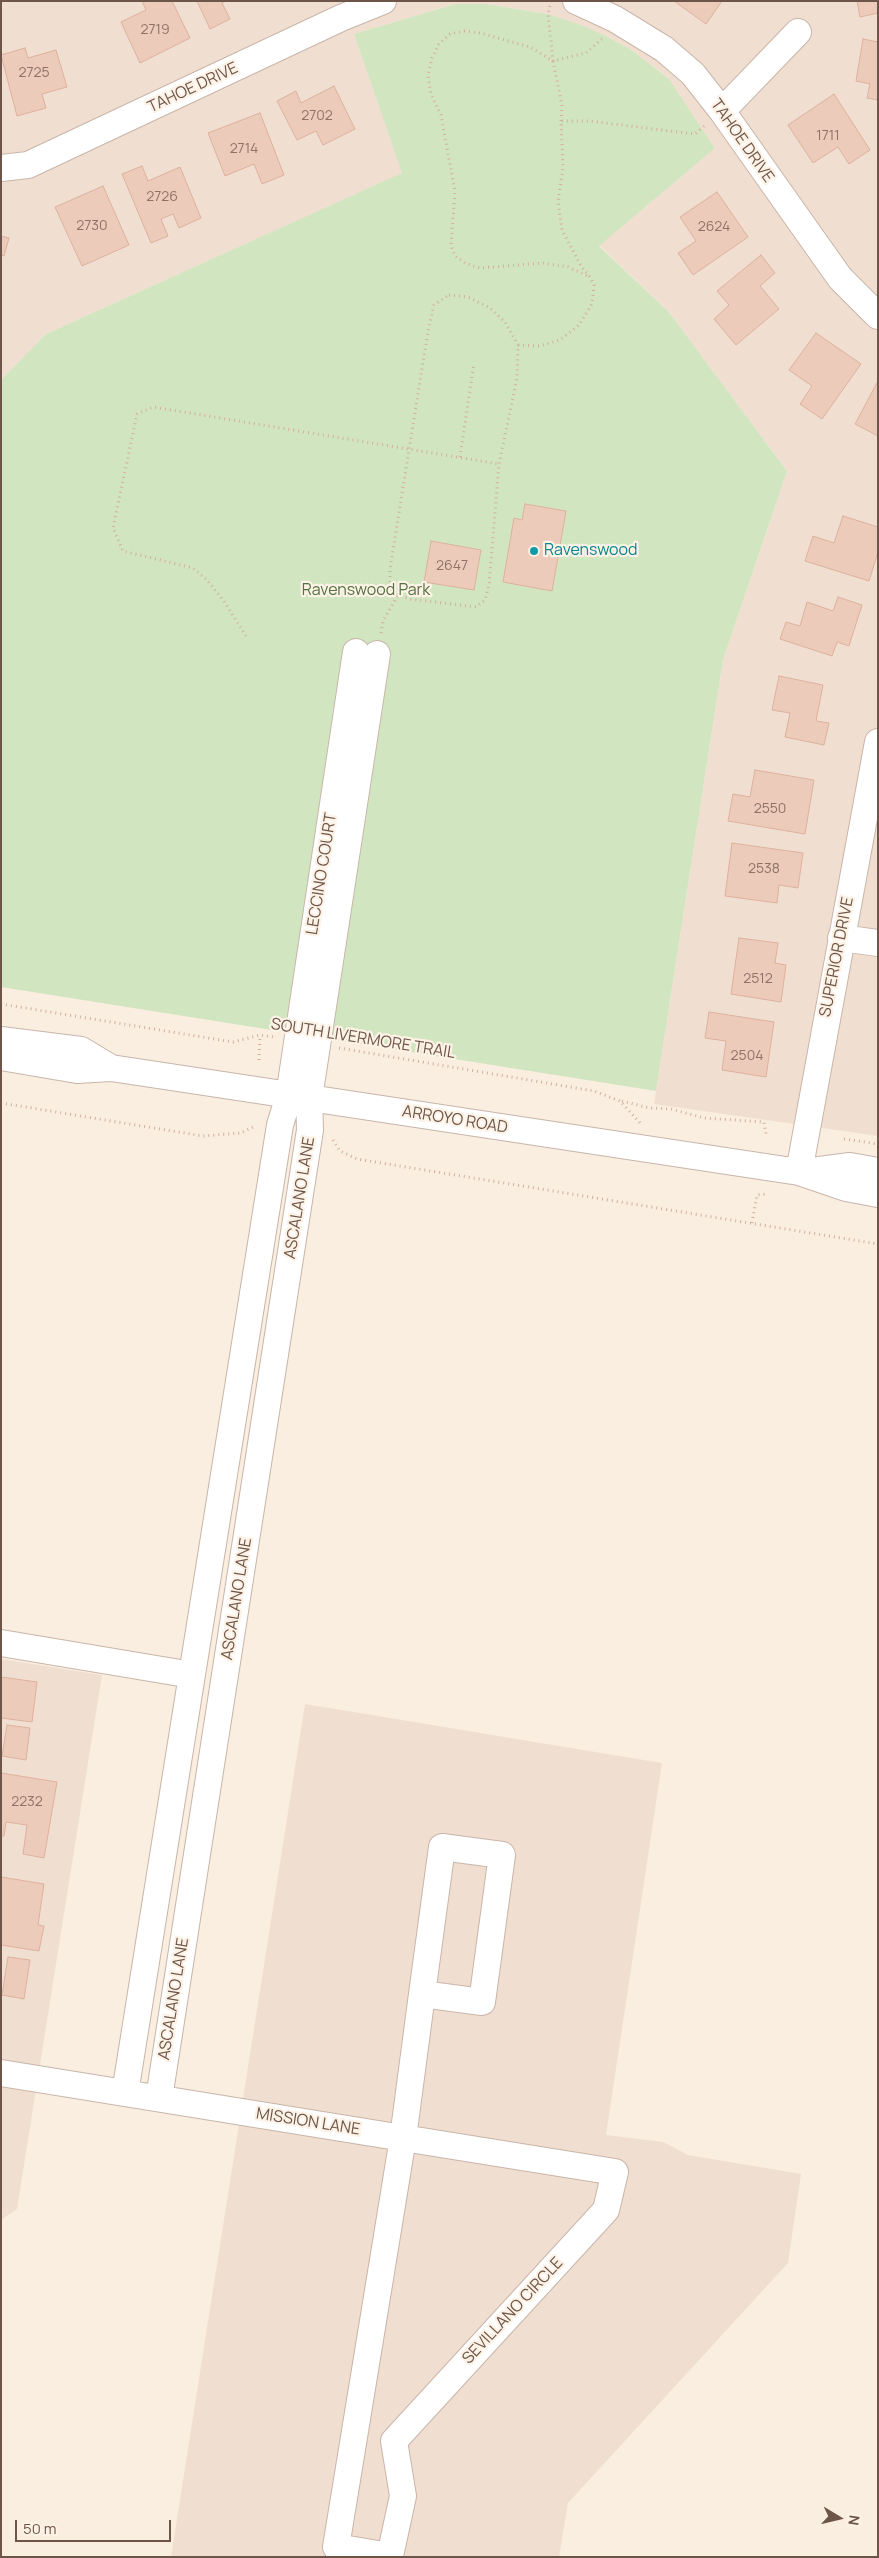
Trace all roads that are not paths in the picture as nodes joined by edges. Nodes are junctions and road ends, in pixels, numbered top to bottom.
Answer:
1 (383, 1) edge
2 (576, 1) edge
3 (337, 9) edge
4 (798, 32) dead end
5 (722, 111) junction
6 (1, 168) edge
7 (878, 316) edge
8 (367, 653) road end
9 (878, 742) edge
10 (841, 938) junction
11 (878, 943) edge
12 (1, 1040) edge
13 (1, 1058) edge
14 (111, 1068) junction
15 (299, 1097) junction
16 (878, 1171) edge
17 (799, 1172) junction
18 (878, 1194) edge
19 (1, 1643) edge
20 (192, 1675) junction
21 (422, 1994) junction
22 (1, 2073) edge
23 (125, 2093) junction
24 (159, 2098) junction
25 (403, 2138) junction
26 (615, 2172) joint
27 (357, 2416) junction
28 (394, 2441) junction

1 - 3 street, TAHOE DRIVE
2 - 5 street, TAHOE DRIVE
3 - 6 street, TAHOE DRIVE
4 - 5 street
5 - 7 street, TAHOE DRIVE
8 - 15 street, LECCINO COURT
9 - 10 street, SUPERIOR DRIVE
10 - 11 street
10 - 17 street, SUPERIOR DRIVE
12 - 14 street, ARROYO ROAD
13 - 14 street, ARROYO ROAD
14 - 15 street, ARROYO ROAD
15 - 17 street, ARROYO ROAD
15 - 20 street, ASCALANO LANE
15 - 24 street, ASCALANO LANE
16 - 17 street, ARROYO ROAD
17 - 18 street, ARROYO ROAD
19 - 20 street
20 - 23 street, ASCALANO LANE
21 - 21 street
21 - 25 street
22 - 23 street, MISSION LANE
23 - 24 street, MISSION LANE
24 - 25 street, MISSION LANE
25 - 26 street, MISSION LANE
25 - 27 street
26 - 28 street, SEVILLANO CIRCLE
27 - 28 street
27 - 28 street

